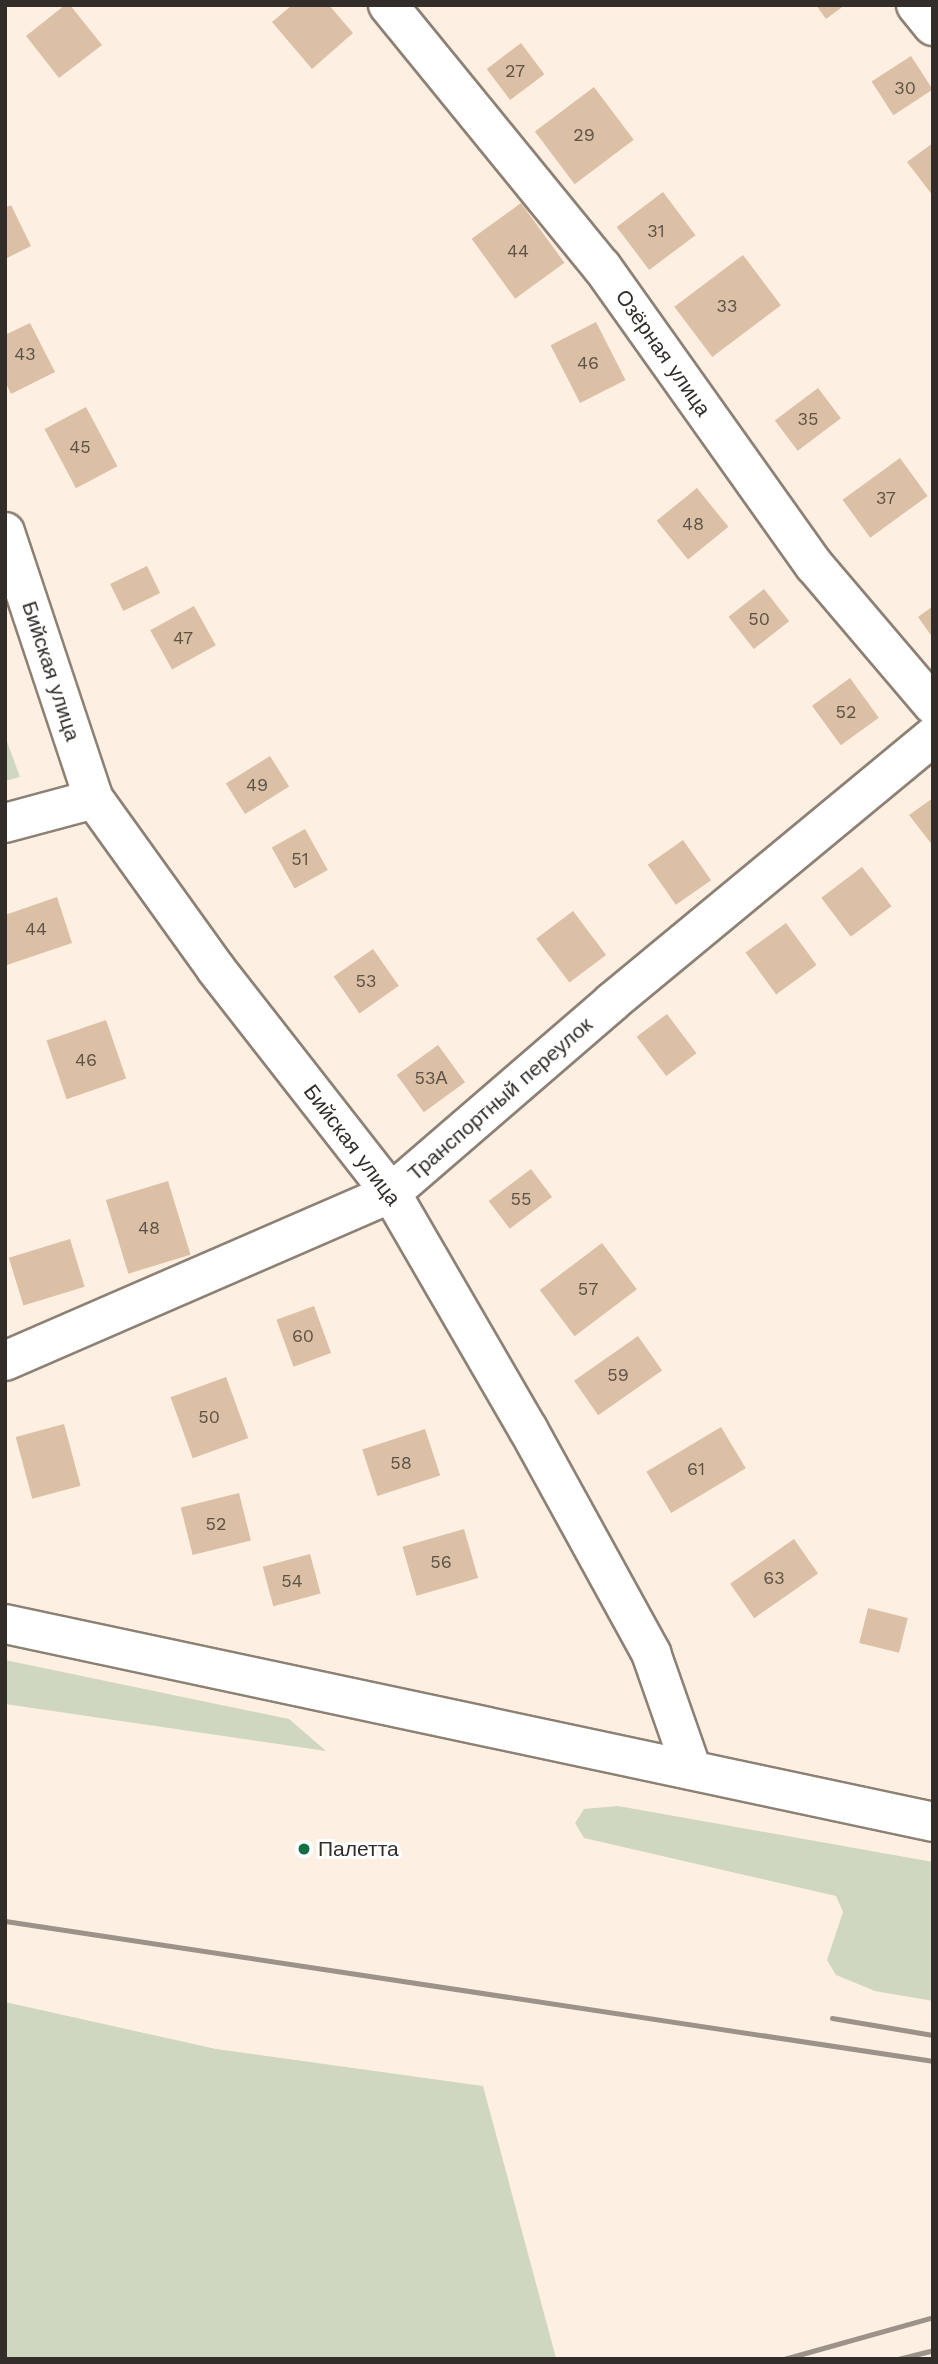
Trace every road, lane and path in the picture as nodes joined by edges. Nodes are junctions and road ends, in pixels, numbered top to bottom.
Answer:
1 (388, 5) edge
2 (916, 5) edge
3 (933, 26) edge
4 (5, 532) edge
5 (933, 705) edge
6 (933, 736) edge
7 (94, 799) junction
8 (5, 824) edge
9 (391, 1193) junction
10 (5, 1361) edge
11 (5, 1624) edge
12 (692, 1770) junction
13 (933, 1822) edge

1 - 5 street, Озёрная улица
2 - 3 street
4 - 7 street, Бийская улица
6 - 9 street, Транспортный переулок
7 - 8 street
7 - 9 street, Бийская улица
9 - 10 street, Транспортный переулок
9 - 12 street, Бийская улица
11 - 12 street
12 - 13 street

